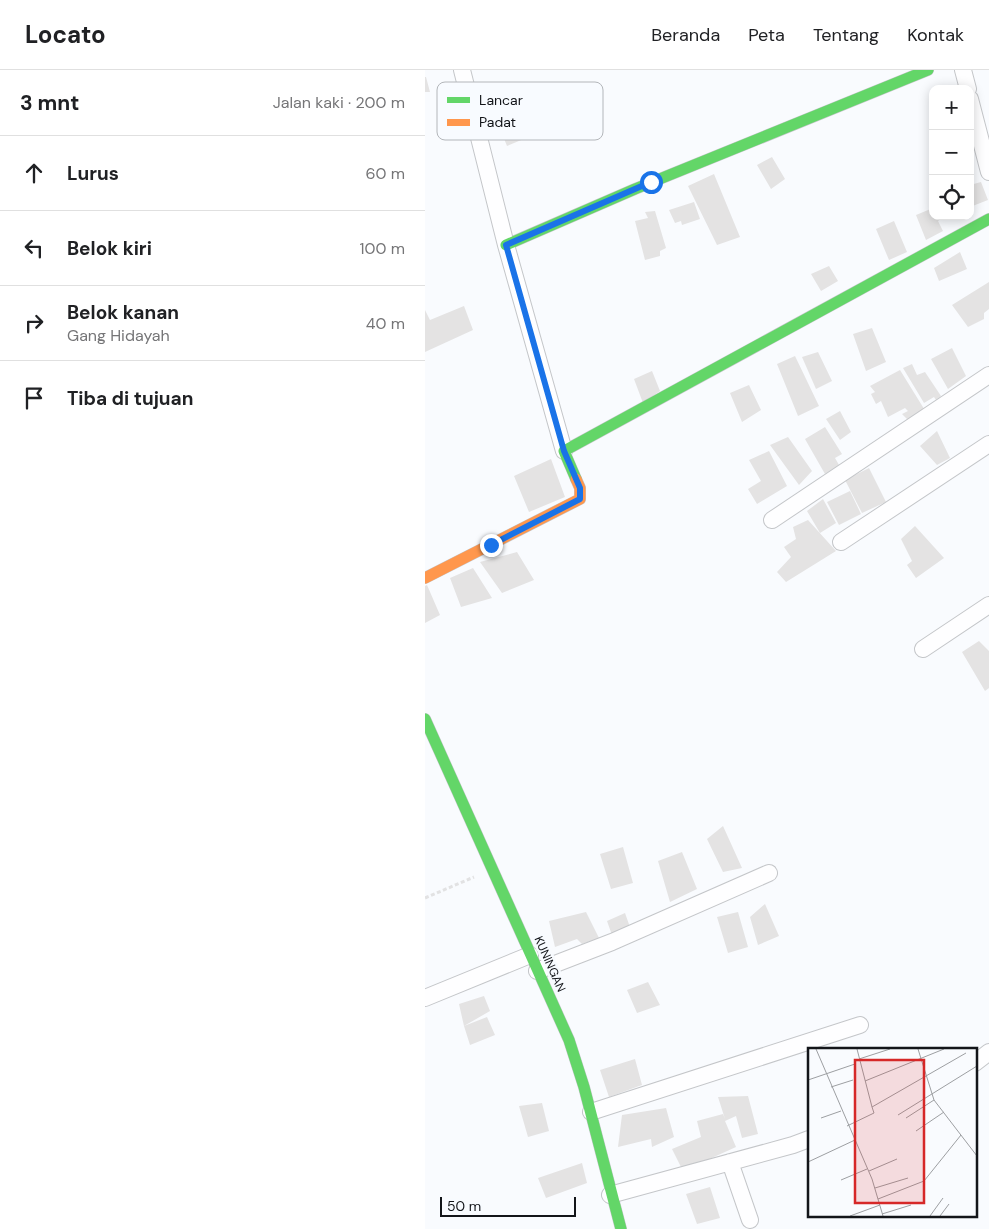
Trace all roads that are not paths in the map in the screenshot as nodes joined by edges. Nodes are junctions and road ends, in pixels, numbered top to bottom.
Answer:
1 (928, 70) edge
2 (963, 70) edge
3 (966, 85) edge
4 (974, 114) edge
5 (480, 140) edge
6 (989, 172) edge
7 (989, 218) edge
8 (506, 245) junction
9 (989, 375) edge
10 (989, 444) edge
11 (564, 451) junction
12 (772, 520) dead end
13 (841, 542) dead end
14 (425, 578) edge
15 (989, 605) edge
16 (923, 649) dead end
17 (425, 720) edge
18 (769, 874) dead end
19 (530, 955) junction
20 (537, 971) junction
21 (425, 998) edge
22 (860, 1025) dead end
23 (989, 1052) edge
24 (977, 1061) edge
25 (591, 1112) junction
26 (808, 1139) edge
27 (730, 1162) junction
28 (610, 1194) junction
29 (750, 1220) dead end
30 (621, 1229) edge

1 - 8 street
2 - 3 street
4 - 6 street
5 - 8 street
7 - 11 street
8 - 11 street
9 - 12 street
10 - 13 street
11 - 14 street
15 - 16 street
17 - 19 street, KUNINGAN
18 - 20 street
19 - 20 street, KUNINGAN
19 - 21 street
20 - 25 street, KUNINGAN
22 - 25 street
23 - 24 street
25 - 28 street, KUNINGAN
26 - 27 street
27 - 28 street
27 - 29 street
28 - 30 street, KUNINGAN

